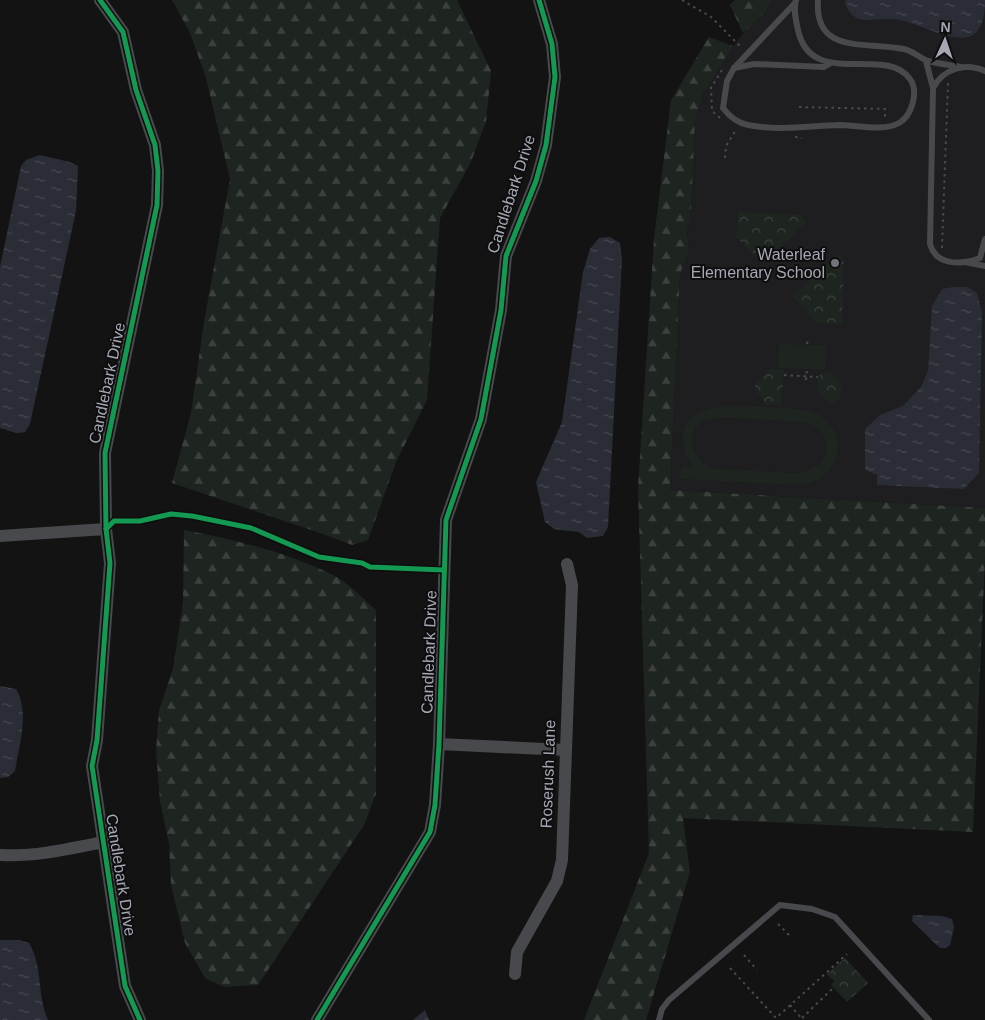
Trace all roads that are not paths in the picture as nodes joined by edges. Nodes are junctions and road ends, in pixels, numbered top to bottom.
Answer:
1 (100, 0) edge
2 (539, 0) edge
3 (818, 0) edge
4 (795, 2) edge
5 (926, 61) junction
6 (831, 63) junction
7 (963, 67) junction
8 (734, 68) junction
9 (985, 71) edge
10 (933, 88) junction
11 (985, 239) edge
12 (964, 262) junction
13 (985, 266) edge
14 (106, 529) junction
15 (0, 536) edge
16 (567, 564) dead end
17 (439, 744) junction
18 (565, 750) junction
19 (104, 842) junction
20 (0, 855) edge
21 (515, 974) dead end
22 (140, 1020) edge
23 (317, 1020) edge
24 (659, 1020) edge
25 (929, 1020) edge

1 - 14 street, Candlebark Drive
2 - 17 street, Candlebark Drive
3 - 5 lane
4 - 6 lane
4 - 8 lane
5 - 7 lane
5 - 10 lane
6 - 8 lane
6 - 8 lane
7 - 9 lane
7 - 10 lane
10 - 12 lane
11 - 12 lane
12 - 13 lane
14 - 15 street
14 - 19 street, Candlebark Drive
16 - 18 street, Roserush Lane
17 - 18 street
17 - 23 street, Candlebark Drive
18 - 21 street, Roserush Lane
19 - 20 street
19 - 22 street, Candlebark Drive
24 - 25 lane

